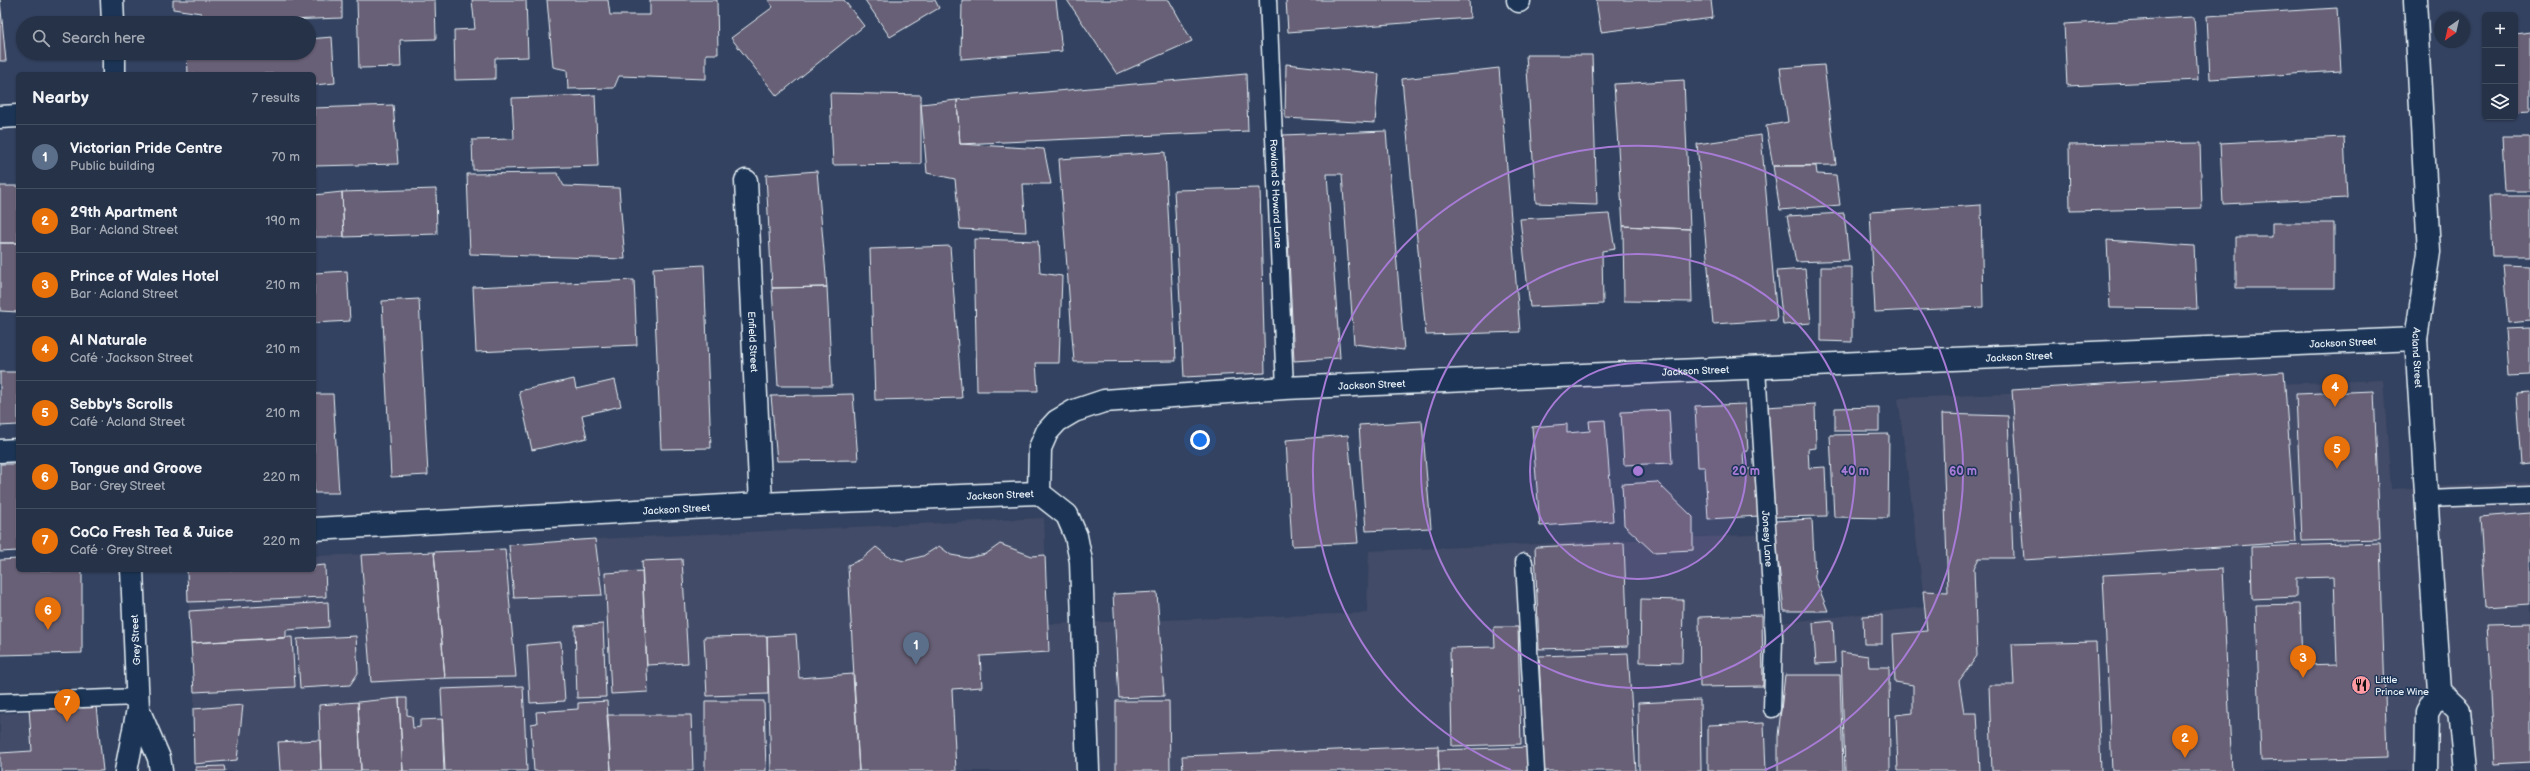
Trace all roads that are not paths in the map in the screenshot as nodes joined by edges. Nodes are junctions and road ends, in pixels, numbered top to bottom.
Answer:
1 (112, 0) edge
2 (1268, 0) edge
3 (2415, 0) edge
4 (113, 16) edge
5 (114, 60) edge
6 (114, 72) edge
7 (16, 116) edge
8 (0, 117) edge
9 (746, 181) dead end
10 (2416, 339) junction
11 (1757, 369) junction
12 (1285, 388) junction
13 (16, 450) edge
14 (0, 451) edge
15 (1039, 493) junction
16 (2530, 495) edge
17 (2427, 499) junction
18 (761, 504) junction
19 (316, 530) edge
20 (1524, 562) dead end
21 (132, 572) edge
22 (2439, 691) junction
23 (0, 702) edge
24 (138, 703) junction
25 (1772, 709) dead end
26 (126, 771) edge
27 (160, 771) edge
28 (1088, 771) edge
29 (1536, 771) edge
30 (2426, 771) edge
31 (2465, 771) edge

1 - 4 street
2 - 12 lane, Rowland S Howard Lane
3 - 10 street, Acland Street
5 - 6 street
7 - 8 street
9 - 18 street, Enfield Street
10 - 11 street, Jackson Street
10 - 17 street, Acland Street
11 - 12 street, Jackson Street
11 - 25 lane, Jonesy Lane
12 - 15 street, Jackson Street
13 - 14 street
15 - 18 street, Jackson Street
15 - 28 street, Jackson Street
16 - 17 lane
17 - 22 street, Acland Street
18 - 19 street, Jackson Street
20 - 29 lane
21 - 24 street, Grey Street
22 - 30 street
22 - 31 street
23 - 24 lane
24 - 26 street, Grey Street
24 - 27 street, Grey Street

